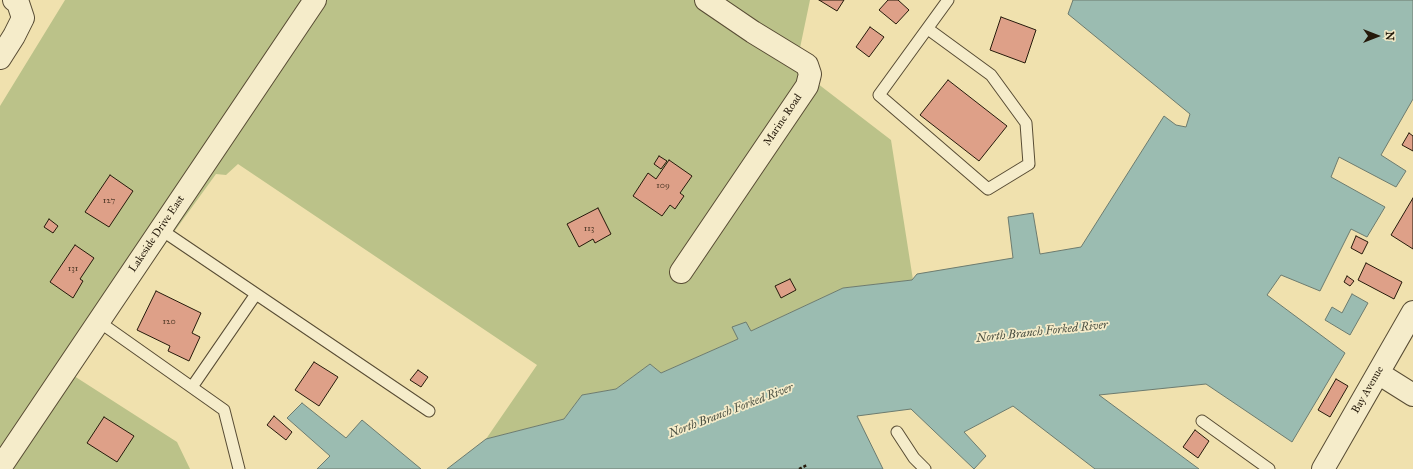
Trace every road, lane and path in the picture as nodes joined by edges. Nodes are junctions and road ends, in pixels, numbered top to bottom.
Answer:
1 (315, 0) edge
2 (706, 0) edge
3 (948, 0) edge
4 (16, 1) edge
5 (928, 29) junction
6 (0, 58) edge
7 (160, 229) junction
8 (681, 272) dead end
9 (256, 294) junction
10 (1413, 312) edge
11 (98, 321) junction
12 (1378, 373) junction
13 (192, 387) junction
14 (1413, 396) edge
15 (429, 411) dead end
16 (1202, 421) dead end
17 (897, 432) dead end
18 (807, 465) dead end
19 (0, 468) edge
20 (239, 469) edge
21 (799, 469) edge
22 (924, 469) edge
23 (1269, 469) edge
24 (1323, 469) edge

1 - 7 street, Lakeside Drive East
2 - 8 street, Marine Road
3 - 5 lane
4 - 6 street
5 - 5 lane
7 - 9 lane
7 - 11 street, Lakeside Drive East
9 - 13 lane
9 - 15 lane
10 - 12 street, Bay Avenue
11 - 13 lane
11 - 19 street, Lakeside Drive East
12 - 14 street
12 - 24 street, Bay Avenue
13 - 20 lane
16 - 23 lane
17 - 22 lane
18 - 21 path

